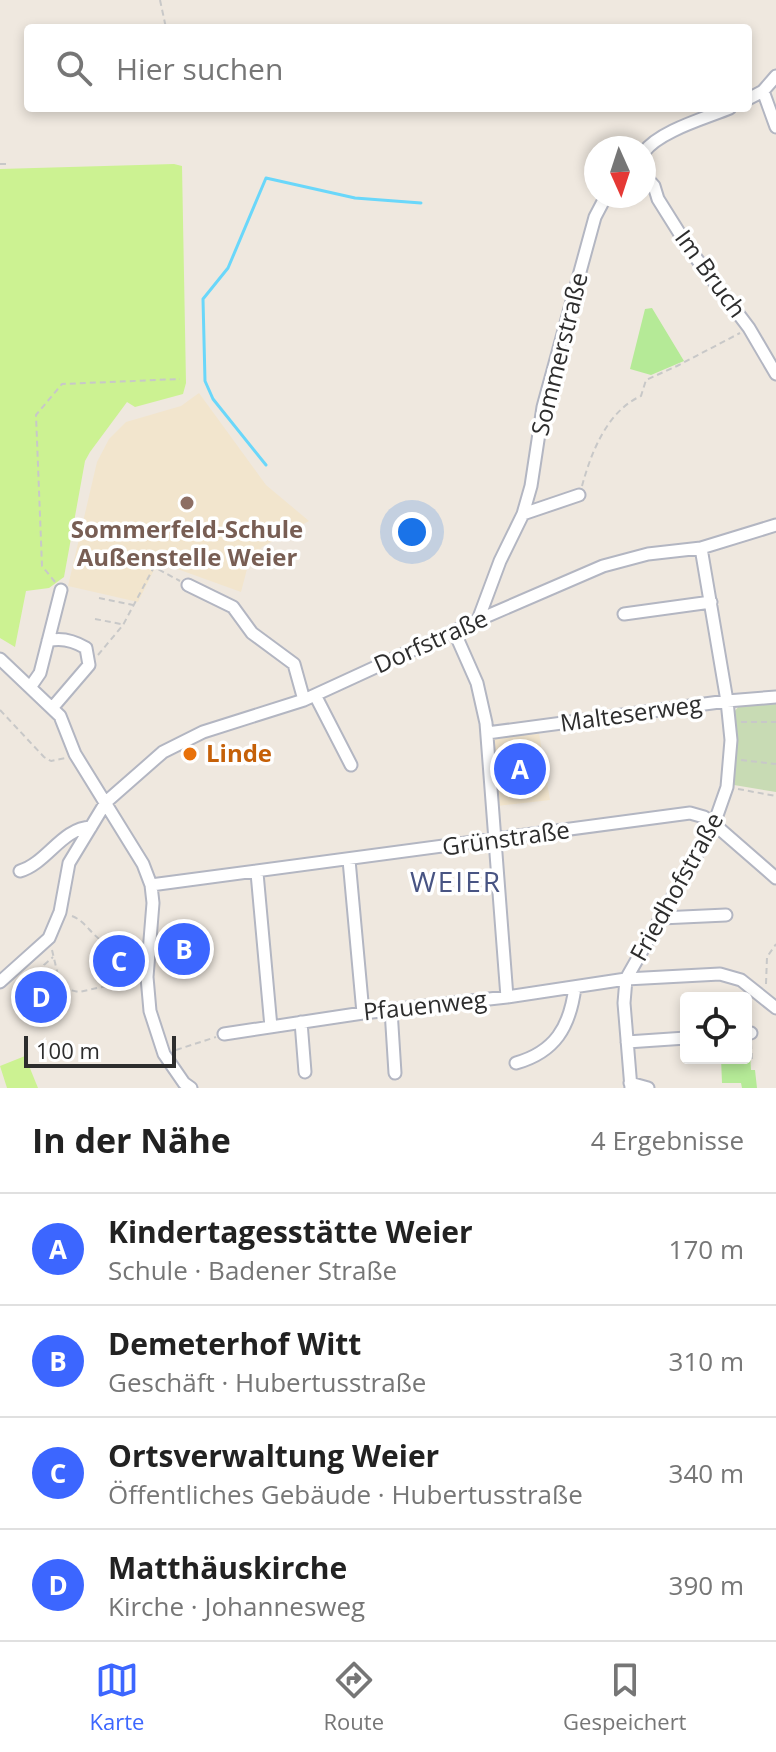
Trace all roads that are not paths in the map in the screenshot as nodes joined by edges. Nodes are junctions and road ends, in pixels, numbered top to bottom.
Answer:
1 (776, 76) edge
2 (763, 91) junction
3 (752, 97) edge
4 (720, 112) edge
5 (776, 127) edge
6 (656, 141) edge
7 (656, 192) edge
8 (600, 208) edge
9 (776, 374) edge
10 (579, 495) road end
11 (523, 514) junction
12 (776, 525) edge
13 (701, 548) junction
14 (188, 585) road end
15 (61, 590) road end
16 (711, 602) junction
17 (624, 614) dead end
18 (478, 620) junction
19 (454, 631) junction
20 (48, 641) junction
21 (0, 659) edge
22 (31, 686) junction
23 (315, 695) junction
24 (776, 697) edge
25 (304, 700) junction
26 (727, 701) junction
27 (53, 707) junction
28 (487, 733) junction
29 (351, 765) dead end
30 (106, 802) junction
31 (714, 824) junction
32 (91, 827) junction
33 (494, 840) junction
34 (349, 860) junction
35 (20, 871) dead end
36 (257, 873) junction
37 (776, 878) edge
38 (151, 885) junction
39 (726, 915) dead end
40 (661, 918) junction
41 (626, 979) junction
42 (0, 982) edge
43 (575, 987) junction
44 (507, 997) junction
45 (776, 1008) edge
46 (391, 1010) junction
47 (363, 1013) junction
48 (301, 1022) junction
49 (271, 1027) junction
50 (224, 1034) road end
51 (680, 1038) edge
52 (627, 1042) junction
53 (516, 1063) dead end
54 (305, 1072) dead end
55 (395, 1073) dead end
56 (630, 1085) edge
57 (185, 1086) edge
58 (648, 1088) edge

1 - 2 street
2 - 3 street
2 - 5 street
4 - 6 street
7 - 9 street, Im Bruch
8 - 11 street, Sommerstraße
10 - 11 street
11 - 18 street, Sommerstraße
12 - 13 street, Dorfstraße
13 - 16 street, Friedhofstraße
13 - 18 street, Dorfstraße
14 - 25 street
15 - 20 street
16 - 17 street
16 - 26 street, Friedhofstraße
18 - 19 street, Dorfstraße
19 - 23 street, Dorfstraße
19 - 28 street
20 - 22 street
20 - 27 street
21 - 22 street
22 - 27 street
23 - 25 street, Dorfstraße
23 - 29 street
24 - 26 street, Malteserweg
25 - 30 street, Dorfstraße
26 - 28 street, Malteserweg
26 - 31 street, Friedhofstraße
27 - 30 street
28 - 33 street
30 - 32 street, Dorfstraße
30 - 38 street
31 - 33 street, Grünstraße
31 - 37 street
31 - 40 street, Friedhofstraße
32 - 35 street
32 - 42 street, Dorfstraße
33 - 34 street, Grünstraße
33 - 44 street
34 - 36 street, Grünstraße
34 - 47 street
36 - 38 street, Grünstraße
36 - 49 street
38 - 57 street
39 - 40 street
40 - 41 street, Friedhofstraße
41 - 43 street, Pfauenweg
41 - 45 street, Pfauenweg
41 - 52 street, Friedhofstraße
43 - 44 street, Pfauenweg
43 - 53 street
44 - 46 street, Pfauenweg
46 - 47 street, Pfauenweg
46 - 55 street
47 - 48 street, Pfauenweg
48 - 49 street, Pfauenweg
48 - 54 street
49 - 50 street, Pfauenweg
51 - 52 street
52 - 56 street, Friedhofstraße
56 - 58 street, Friedhofstraße

